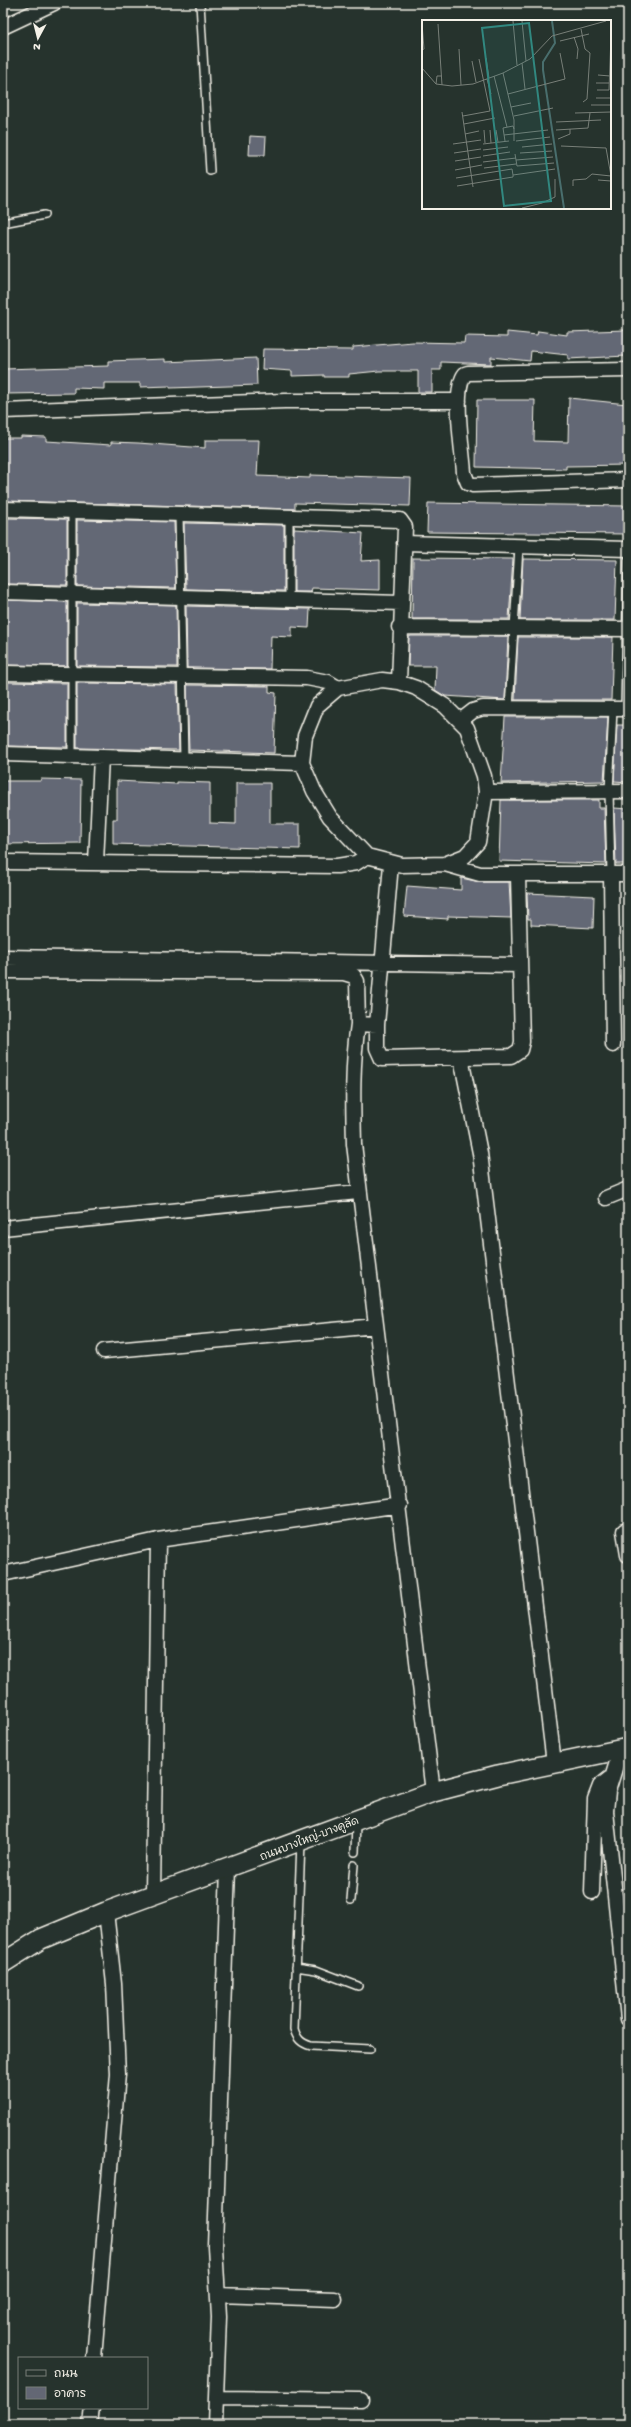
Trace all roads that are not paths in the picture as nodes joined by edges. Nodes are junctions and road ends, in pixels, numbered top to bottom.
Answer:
1 (54, 3) edge
2 (200, 3) edge
3 (3, 27) edge
4 (210, 171) dead end
5 (44, 215) dead end
6 (3, 223) edge
7 (628, 370) edge
8 (459, 401) junction
9 (3, 411) edge
10 (628, 480) edge
11 (3, 509) edge
12 (72, 511) junction
13 (180, 515) junction
14 (290, 516) junction
15 (404, 543) junction
16 (519, 547) junction
17 (628, 549) edge
18 (628, 560) edge
19 (3, 592) edge
20 (70, 594) junction
21 (181, 596) junction
22 (289, 599) junction
23 (400, 603) junction
24 (399, 627) junction
25 (512, 627) junction
26 (626, 629) edge
27 (3, 673) edge
28 (72, 675) junction
29 (183, 675) junction
30 (399, 682) junction
31 (338, 688) junction
32 (509, 708) junction
33 (622, 709) edge
34 (460, 721) junction
35 (3, 754) edge
36 (72, 756) junction
37 (101, 757) junction
38 (184, 759) junction
39 (302, 763) junction
40 (609, 791) junction
41 (628, 791) edge
42 (486, 792) junction
43 (367, 856) junction
44 (3, 862) edge
45 (96, 862) junction
46 (391, 864) junction
47 (445, 864) junction
48 (611, 874) junction
49 (628, 874) edge
50 (518, 875) junction
51 (3, 956) edge
52 (383, 962) junction
53 (519, 965) junction
54 (3, 971) edge
55 (358, 1024) junction
56 (377, 1025) junction
57 (613, 1045) dead end
58 (461, 1058) junction
59 (628, 1189) edge
60 (358, 1192) junction
61 (606, 1198) dead end
62 (3, 1228) edge
63 (376, 1326) junction
64 (104, 1351) dead end
65 (400, 1505) junction
66 (624, 1531) dead end
67 (158, 1540) junction
68 (628, 1555) edge
69 (3, 1574) edge
70 (624, 1749) edge
71 (554, 1763) junction
72 (612, 1776) junction
73 (433, 1792) junction
74 (356, 1820) junction
75 (301, 1840) junction
76 (355, 1852) dead end
77 (354, 1865) dead end
78 (228, 1868) junction
79 (592, 1892) dead end
80 (153, 1894) junction
81 (351, 1900) dead end
82 (106, 1912) junction
83 (623, 1934) edge
84 (3, 1963) edge
85 (296, 1967) junction
86 (358, 1986) dead end
87 (628, 2019) edge
88 (370, 2049) dead end
89 (218, 2295) junction
90 (335, 2299) dead end
91 (94, 2357) edge
92 (218, 2398) junction
93 (361, 2400) dead end
94 (92, 2409) edge
95 (90, 2424) edge
96 (215, 2424) edge

1 - 3 street
2 - 4 lane
5 - 6 lane
7 - 8 street
8 - 9 street
8 - 10 street
11 - 12 street
12 - 13 street
12 - 20 lane
13 - 14 street
13 - 21 lane
14 - 15 street
14 - 22 lane
15 - 16 street
15 - 23 street
16 - 17 street
16 - 25 lane
18 - 26 lane
19 - 20 street
20 - 21 street
20 - 28 lane
21 - 22 street
21 - 29 lane
22 - 23 street
23 - 24 street
24 - 25 street
24 - 30 street
25 - 26 street
25 - 32 lane
26 - 33 lane
27 - 28 street
28 - 29 street
28 - 36 lane
29 - 31 street
29 - 38 lane
30 - 31 street
30 - 34 street
31 - 39 street
32 - 33 street
32 - 34 street
33 - 40 lane
34 - 42 street
35 - 36 street
36 - 37 street
37 - 38 street
37 - 45 street
38 - 39 street
39 - 43 street
40 - 41 street
40 - 42 street
40 - 48 lane
42 - 47 street
43 - 45 street
43 - 46 street
44 - 45 street
46 - 47 street
46 - 52 street
47 - 50 street
48 - 49 street
48 - 50 street
48 - 57 street
50 - 53 street
51 - 52 street
52 - 53 street
52 - 56 street
53 - 58 street
54 - 55 street
55 - 56 street
55 - 60 street
56 - 58 street
58 - 71 street
59 - 61 street
60 - 62 street
60 - 63 street
63 - 64 street
63 - 65 street
65 - 67 street
65 - 73 street
66 - 68 street
67 - 69 street
67 - 80 street
70 - 71 street, ถนนบางใหญ่-บางคูลัด
70 - 72 street
71 - 73 street, ถนนบางใหญ่-บางคูลัด
72 - 79 street
72 - 83 street
73 - 74 street, ถนนบางใหญ่-บางคูลัด
74 - 75 street, ถนนบางใหญ่-บางคูลัด
74 - 76 lane
75 - 78 street, ถนนบางใหญ่-บางคูลัด
75 - 85 lane
77 - 81 lane
78 - 80 street, ถนนบางใหญ่-บางคูลัด
78 - 89 street
80 - 82 street, ถนนบางใหญ่-บางคูลัด
82 - 84 street, ถนนบางใหญ่-บางคูลัด
82 - 91 street
83 - 87 street
85 - 86 lane
85 - 88 lane
89 - 90 street
89 - 92 street
92 - 93 street
92 - 96 street
94 - 95 street

